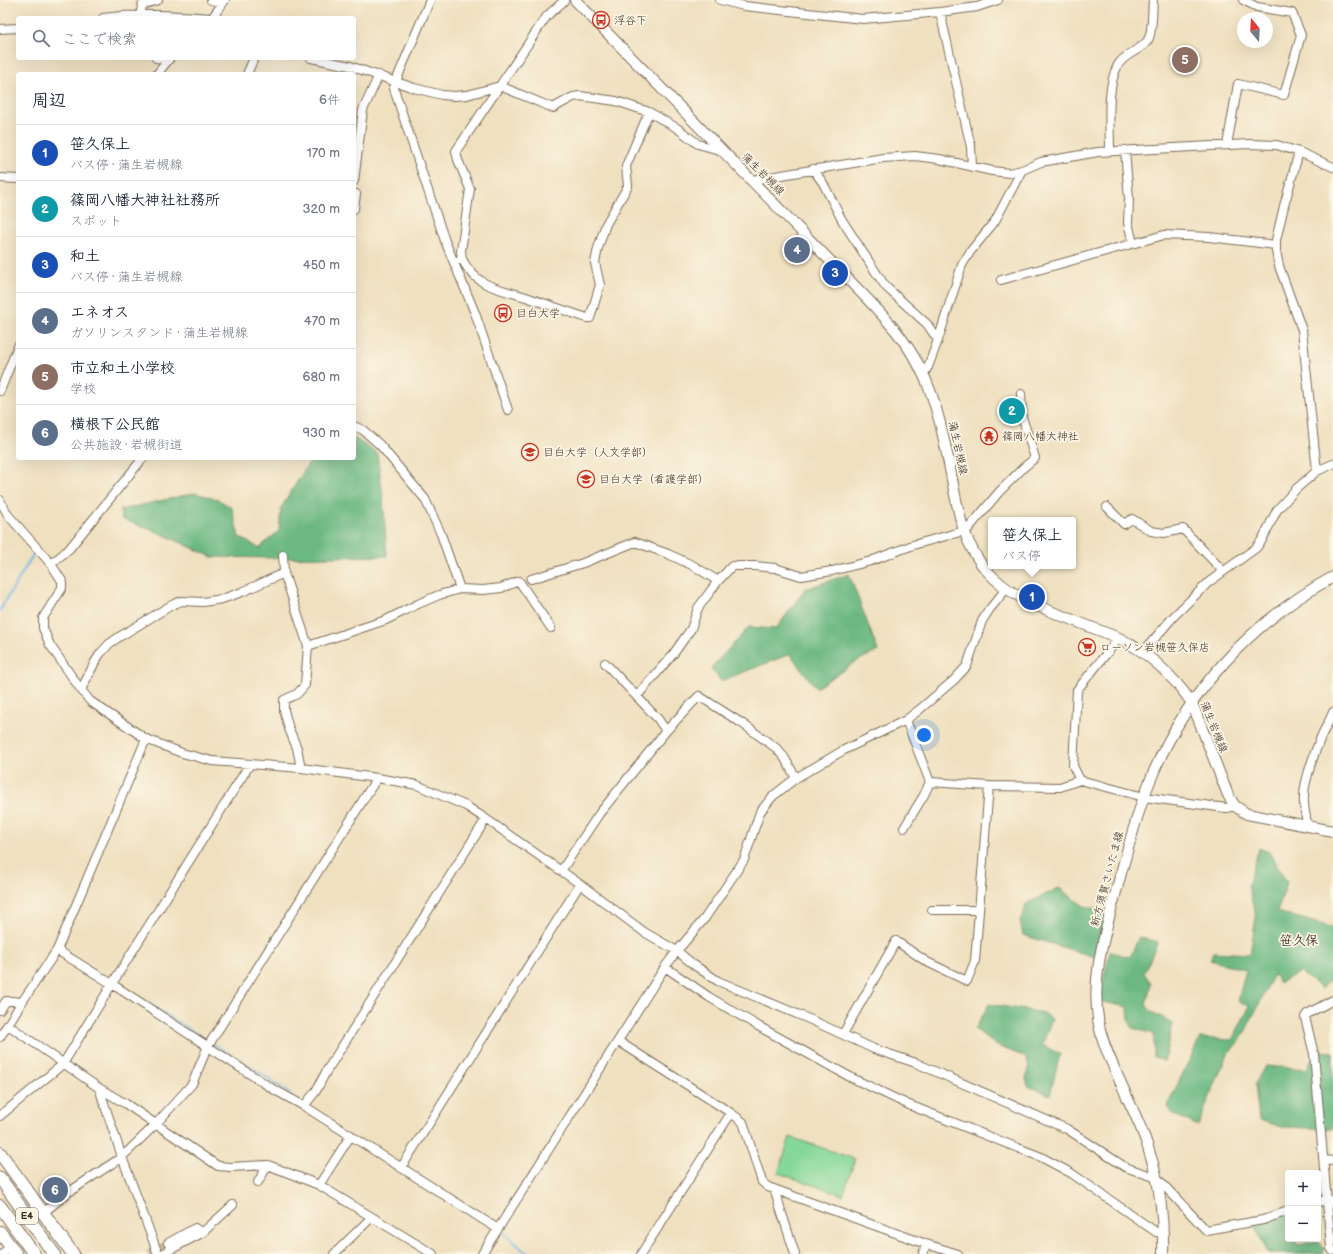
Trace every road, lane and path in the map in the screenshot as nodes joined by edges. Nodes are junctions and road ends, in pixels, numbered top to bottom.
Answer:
1 (158, 0) edge
2 (211, 0) edge
3 (430, 0) edge
4 (565, 0) edge
5 (575, 0) edge
6 (720, 0) edge
7 (998, 0) edge
8 (1153, 0) edge
9 (1244, 0) edge
10 (224, 2) edge
11 (744, 3) edge
12 (940, 12) junction
13 (140, 16) edge
14 (186, 16) edge
15 (213, 16) edge
16 (16, 28) edge
17 (0, 30) edge
18 (168, 60) edge
19 (253, 60) edge
20 (321, 60) edge
21 (159, 72) edge
22 (248, 72) edge
23 (379, 76) junction
24 (396, 82) junction
25 (500, 86) junction
26 (649, 112) junction
27 (1227, 145) junction
28 (1110, 150) junction
29 (1125, 150) junction
30 (722, 151) junction
31 (1299, 152) junction
32 (356, 165) edge
33 (972, 166) junction
34 (1333, 166) edge
35 (813, 169) junction
36 (1022, 170) junction
37 (0, 178) edge
38 (16, 179) edge
39 (752, 180) junction
40 (1133, 243) junction
41 (1276, 245) junction
42 (462, 259) junction
43 (454, 262) junction
44 (1002, 280) dead end
45 (938, 340) junction
46 (16, 351) edge
47 (924, 374) junction
48 (0, 390) edge
49 (1021, 394) dead end
50 (508, 410) dead end
51 (356, 427) edge
52 (142, 460) edge
53 (1333, 464) edge
54 (1317, 471) junction
55 (0, 500) edge
56 (1107, 507) dead end
57 (964, 531) junction
58 (283, 555) dead end
59 (51, 564) junction
60 (1223, 571) junction
61 (284, 573) junction
62 (1333, 577) edge
63 (531, 580) dead end
64 (718, 581) junction
65 (1006, 589) junction
66 (460, 590) junction
67 (551, 628) dead end
68 (1119, 638) junction
69 (308, 646) junction
70 (1143, 652) junction
71 (605, 663) dead end
72 (81, 690) junction
73 (637, 696) junction
74 (1192, 703) junction
75 (1333, 712) edge
76 (906, 720) junction
77 (666, 731) junction
78 (146, 739) junction
79 (250, 764) junction
80 (301, 768) junction
81 (377, 778) junction
82 (796, 778) junction
83 (1080, 780) junction
84 (930, 782) junction
85 (989, 786) junction
86 (1144, 797) junction
87 (1235, 806) junction
88 (486, 819) junction
89 (1308, 826) junction
90 (904, 828) dead end
91 (1333, 831) edge
92 (561, 871) junction
93 (580, 884) junction
94 (932, 910) dead end
95 (979, 910) junction
96 (57, 950) junction
97 (677, 951) junction
98 (665, 967) junction
99 (112, 984) junction
100 (1333, 1000) edge
101 (22, 1002) junction
102 (0, 1010) edge
103 (8, 1025) junction
104 (843, 1034) junction
105 (0, 1037) edge
106 (618, 1041) junction
107 (208, 1046) junction
108 (63, 1064) junction
109 (100, 1088) junction
110 (304, 1106) junction
111 (731, 1113) junction
112 (0, 1116) edge
113 (155, 1125) junction
114 (351, 1136) junction
115 (0, 1152) edge
116 (122, 1157) junction
117 (1324, 1160) junction
118 (1333, 1161) edge
119 (268, 1165) junction
120 (401, 1168) junction
121 (0, 1178) edge
122 (1157, 1178) junction
123 (258, 1182) dead end
124 (320, 1185) junction
125 (774, 1189) junction
126 (1330, 1200) edge
127 (233, 1205) dead end
128 (0, 1206) edge
129 (1285, 1212) edge
130 (43, 1213) junction
131 (372, 1217) junction
132 (498, 1229) junction
133 (0, 1232) edge
134 (202, 1233) junction
135 (1163, 1233) junction
136 (168, 1243) tunnel mouth
137 (926, 1244) junction
138 (10, 1251) edge
139 (1333, 1251) edge
140 (34, 1254) edge
141 (54, 1254) edge
142 (73, 1254) edge
143 (158, 1254) edge
144 (162, 1254) edge
145 (334, 1254) edge
146 (433, 1254) edge
147 (482, 1254) edge
148 (641, 1254) edge
149 (796, 1254) edge
150 (923, 1254) edge
151 (958, 1254) edge
152 (1163, 1254) edge

1 - 13 street
2 - 10 street
3 - 24 street
4 - 25 street
5 - 30 main road, 蒲生岩槻線
6 - 11 street
7 - 12 street
8 - 28 street
9 - 27 street
10 - 15 street
11 - 12 street
12 - 33 street
13 - 14 street
16 - 17 street
18 - 21 street
19 - 22 street
20 - 23 street
23 - 24 street
23 - 32 street
24 - 25 street
24 - 43 street
25 - 26 street
25 - 42 street
26 - 30 street
26 - 42 street
27 - 29 street
27 - 31 street
28 - 29 street
28 - 36 street
29 - 40 street
30 - 39 main road, 蒲生岩槻線
31 - 34 street
31 - 41 street
33 - 35 street
33 - 36 street
35 - 39 street
35 - 45 street
36 - 45 street
37 - 38 street
39 - 47 main road, 蒲生岩槻線
40 - 41 street
40 - 44 street
41 - 54 street
42 - 43 street
43 - 50 street
45 - 47 street
46 - 48 street
47 - 57 main road, 蒲生岩槻線
49 - 57 street
51 - 66 street
52 - 59 street
53 - 54 street
54 - 60 street
55 - 59 street
56 - 60 street
57 - 64 street
57 - 65 main road, 蒲生岩槻線
58 - 61 street
59 - 72 street
60 - 70 street
61 - 69 street
61 - 72 street
62 - 74 main road, 新方須賀さいたま線
63 - 64 street
64 - 73 street
65 - 68 main road, 蒲生岩槻線
65 - 76 street
66 - 67 street
66 - 69 street
68 - 70 main road, 蒲生岩槻線
68 - 83 street
69 - 80 street
70 - 74 main road, 蒲生岩槻線
71 - 73 street
72 - 78 street
73 - 77 street
74 - 86 main road, 新方須賀さいたま線
74 - 87 main road, 蒲生岩槻線
75 - 89 street
76 - 82 street
76 - 84 street
77 - 82 street
77 - 92 street
78 - 79 street
78 - 96 street
79 - 80 street
79 - 99 street
80 - 81 street
81 - 88 street
81 - 107 street
82 - 97 street
83 - 85 street
83 - 86 street
84 - 85 street
84 - 90 street
85 - 95 street
86 - 87 street
86 - 122 main road, 新方須賀さいたま線
87 - 89 main road
88 - 92 street
88 - 110 street
89 - 91 main road
92 - 93 street
93 - 97 street
93 - 120 street
94 - 95 street
95 - 104 street
96 - 99 street
96 - 101 street
97 - 98 street
97 - 104 street
98 - 106 street
98 - 135 street
99 - 107 street
99 - 108 street
100 - 117 street
101 - 102 street
101 - 103 street
103 - 105 street
103 - 108 street
104 - 122 street
106 - 111 street
106 - 132 street
107 - 110 street
107 - 113 street
108 - 109 street
108 - 112 street
109 - 113 street
109 - 116 street
110 - 114 street
111 - 125 street
111 - 148 street
113 - 116 street
113 - 119 street
114 - 120 street
114 - 124 street
115 - 130 highway
116 - 130 street
116 - 143 street
117 - 118 street
117 - 126 street
119 - 123 street
119 - 124 street
120 - 132 street
121 - 141 highway, E4
122 - 129 street
122 - 135 main road, 新方須賀さいたま線
124 - 131 street
125 - 137 street
125 - 149 street
126 - 139 street
127 - 134 street
128 - 140 highway, E4
130 - 142 highway
131 - 145 street
131 - 146 street
132 - 147 street
133 - 138 highway
134 - 136 street
134 - 144 street
135 - 152 main road, 新方須賀さいたま線
137 - 150 street
137 - 151 street

